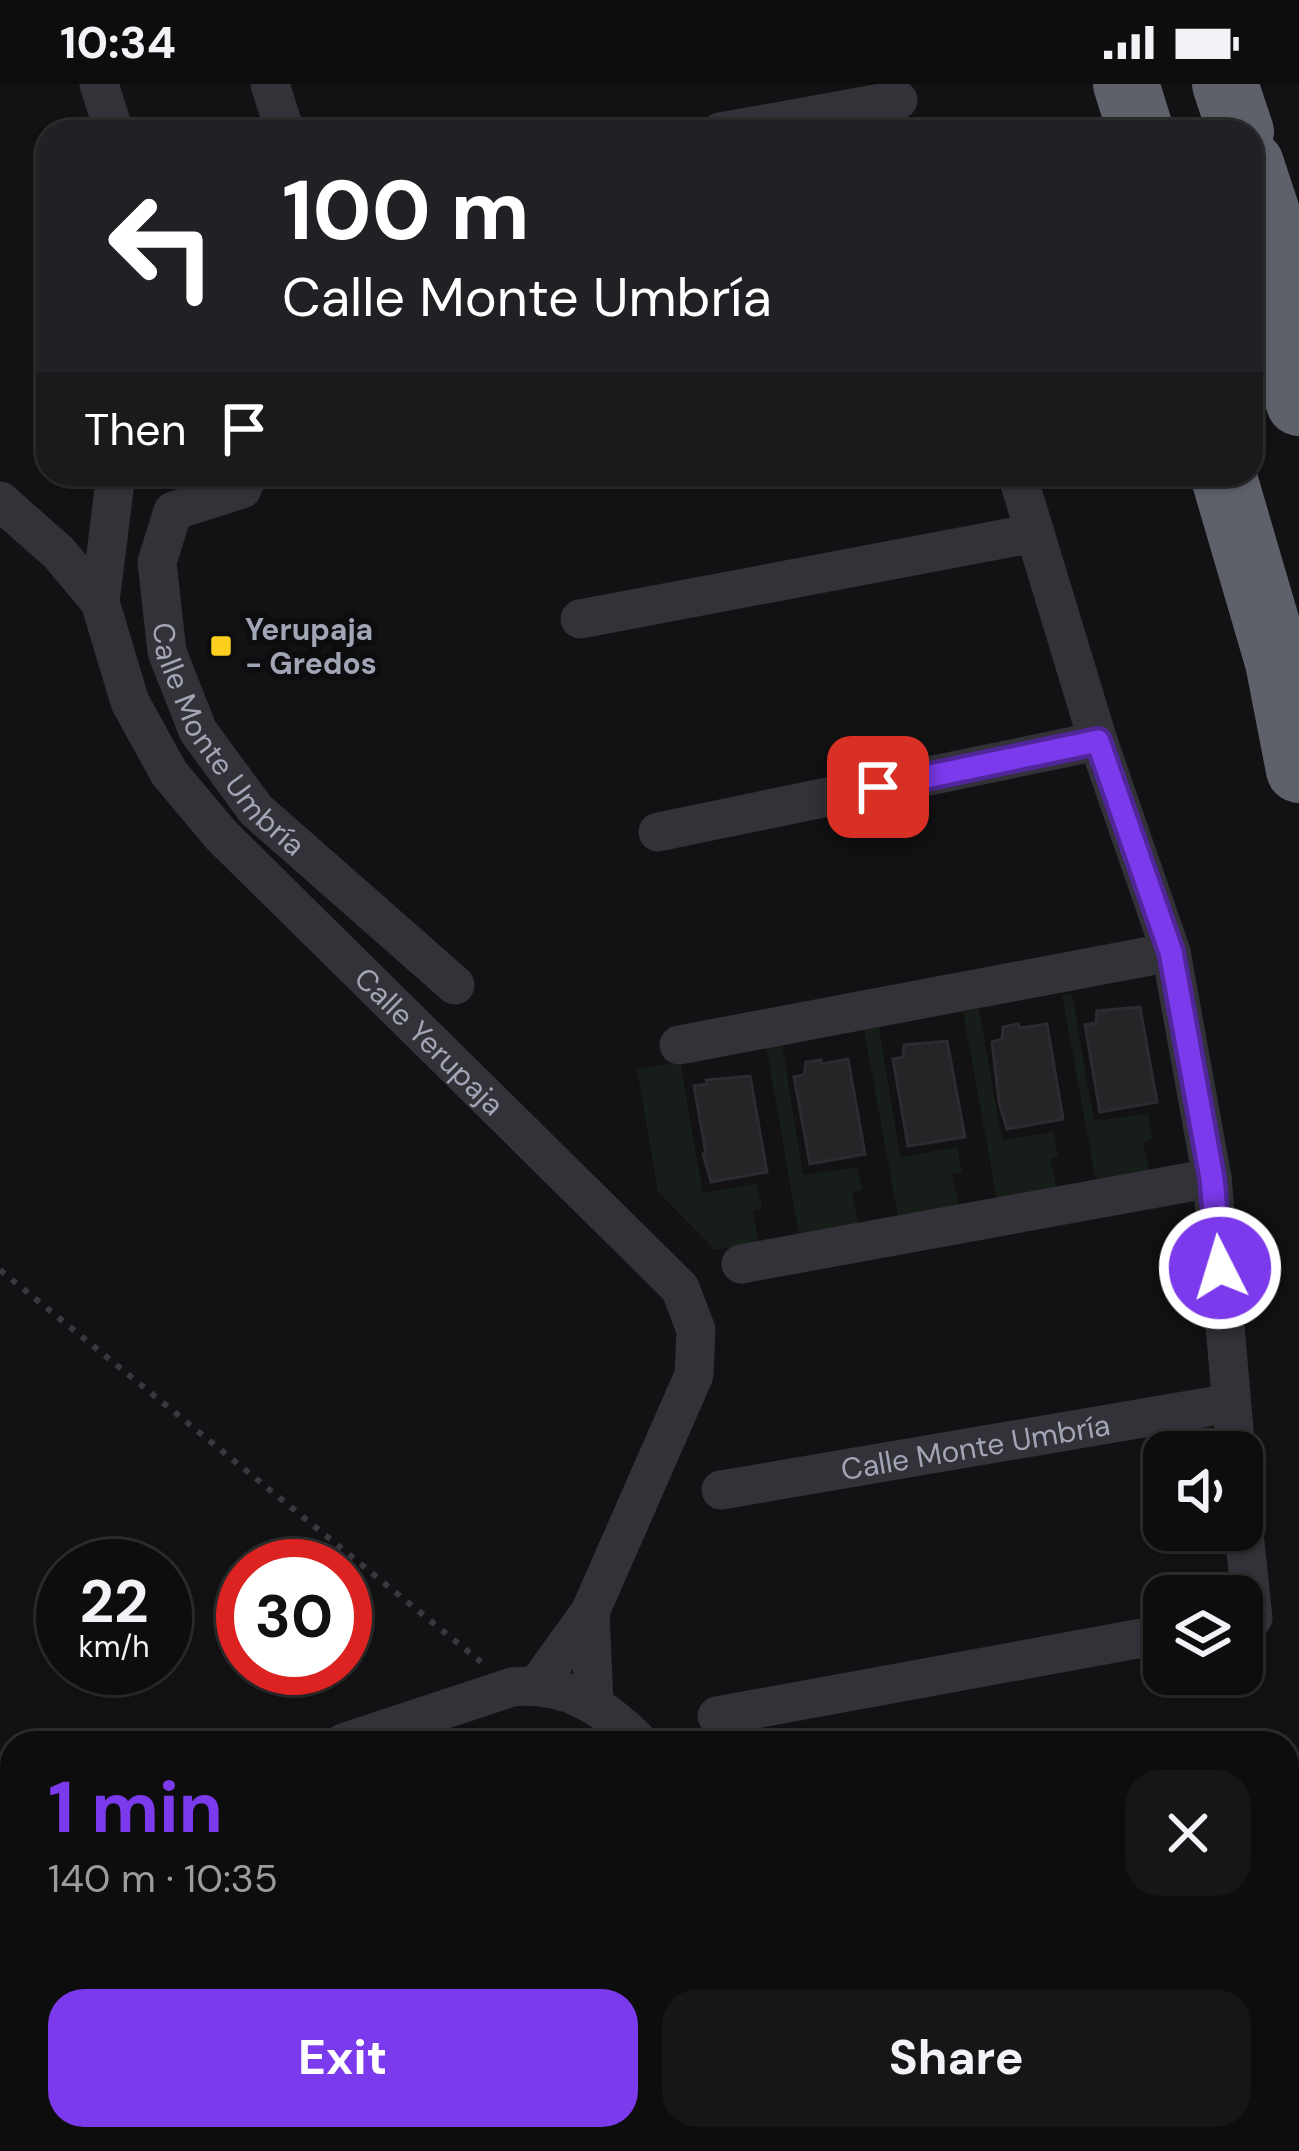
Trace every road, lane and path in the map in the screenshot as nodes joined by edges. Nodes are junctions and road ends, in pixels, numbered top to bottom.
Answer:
1 (99, 84) edge
2 (270, 84) edge
3 (1126, 84) edge
4 (1194, 84) edge
5 (1225, 84) edge
6 (900, 105) edge
7 (110, 120) edge
8 (281, 120) edge
9 (800, 120) edge
10 (1138, 120) edge
11 (1205, 120) edge
12 (1236, 120) edge
13 (1263, 200) edge
14 (1263, 296) edge
15 (1299, 310) edge
16 (1299, 403) edge
17 (114, 486) edge
18 (243, 486) edge
19 (1021, 486) edge
20 (1227, 486) edge
21 (1257, 486) edge
22 (0, 500) edge
23 (1035, 533) junction
24 (100, 602) junction
25 (1299, 615) edge
26 (580, 619) dead end
27 (1098, 741) junction
28 (1299, 770) edge
29 (658, 832) dead end
30 (1171, 952) junction
31 (455, 985) dead end
32 (679, 1045) dead end
33 (1212, 1178) junction
34 (741, 1264) dead end
35 (0, 1270) edge
36 (1231, 1403) junction
37 (1234, 1431) edge
38 (721, 1490) dead end
39 (590, 1612) junction
40 (1143, 1638) edge
41 (525, 1685) junction
42 (594, 1703) junction
43 (718, 1716) dead end
44 (381, 1731) edge
45 (626, 1731) edge

1 - 7 street
2 - 8 street
3 - 10 highway
4 - 11 highway
5 - 12 highway
6 - 9 street
13 - 15 highway
14 - 16 highway
17 - 24 street
18 - 31 street, Calle Monte Umbría
19 - 23 street
20 - 28 highway
21 - 25 highway
22 - 24 street, Calle Yerupaja
23 - 26 street
23 - 27 street
24 - 39 street, Calle Yerupaja
27 - 29 street
27 - 30 street
30 - 32 street
30 - 33 street
33 - 34 street
33 - 36 street
35 - 41 path
36 - 37 street
36 - 38 street, Calle Monte Umbría
39 - 41 street, Calle Yerupaja
39 - 42 street, Calle Yerupaja
40 - 43 street
41 - 42 street
41 - 44 street
42 - 45 street

